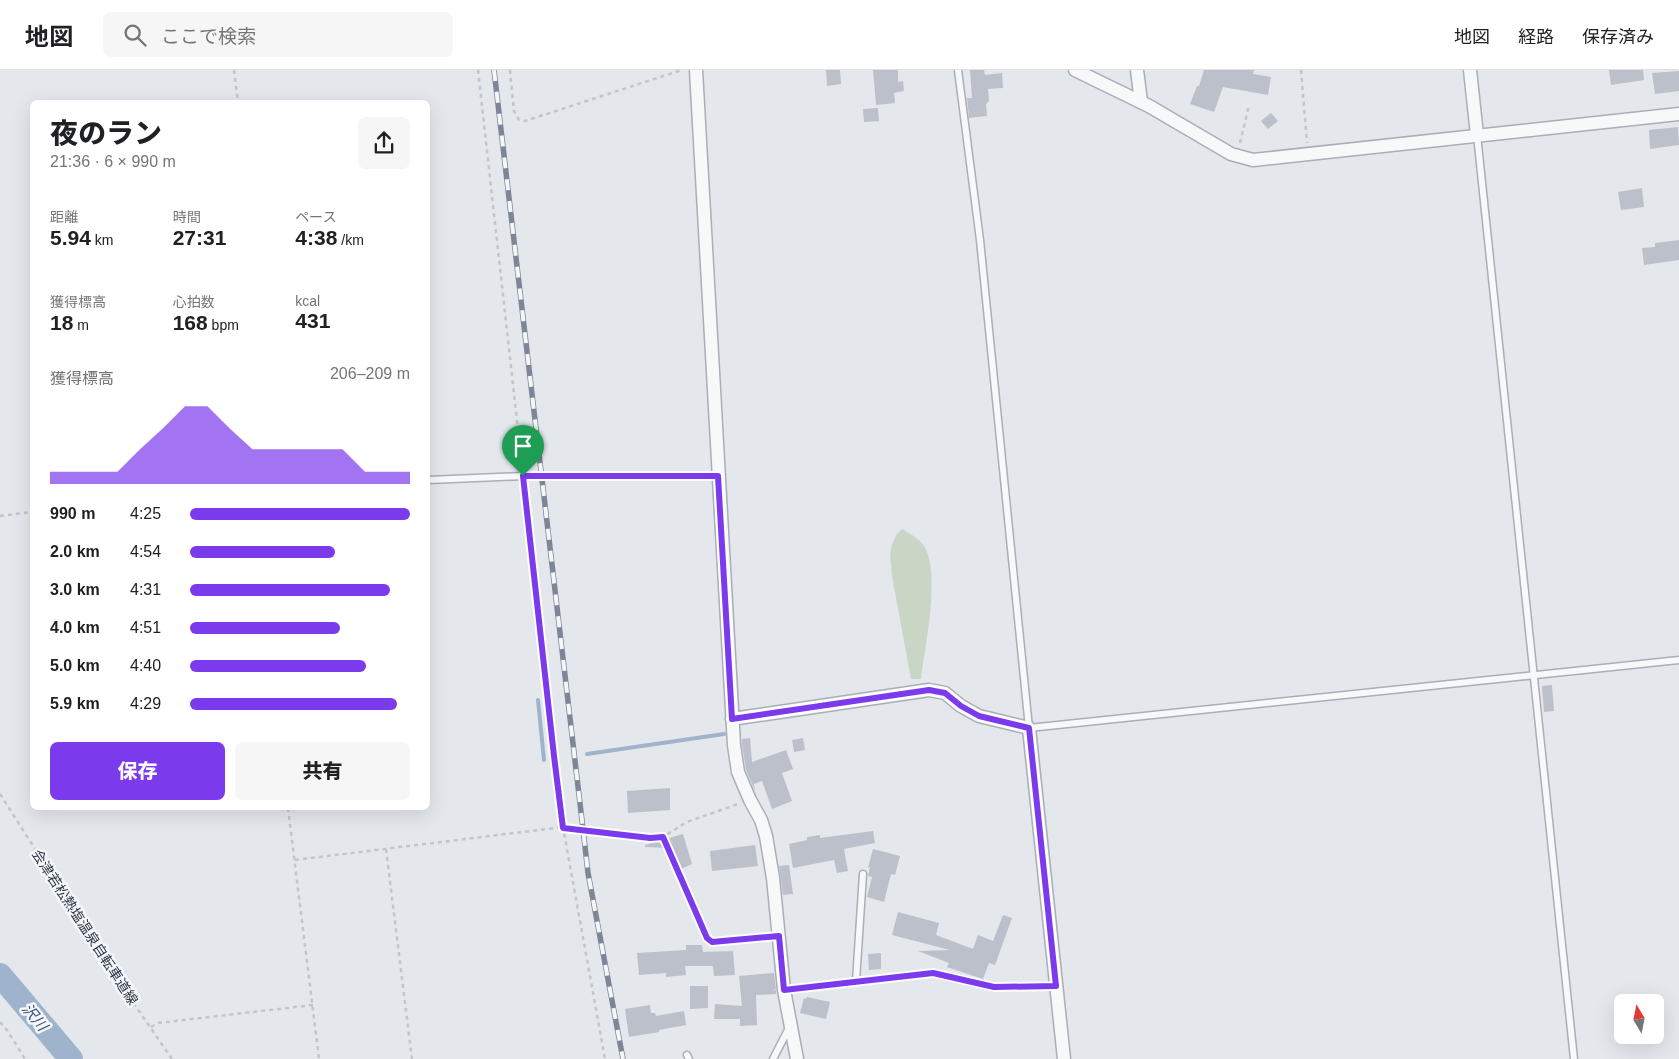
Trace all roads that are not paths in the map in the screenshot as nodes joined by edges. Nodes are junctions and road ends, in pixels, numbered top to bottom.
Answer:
1 (696, 70) edge
2 (958, 70) edge
3 (1075, 70) edge
4 (1137, 70) edge
5 (1470, 70) edge
6 (1141, 102) junction
7 (1679, 114) edge
8 (1477, 135) junction
9 (718, 476) junction
10 (430, 480) edge
11 (1679, 660) edge
12 (1533, 676) junction
13 (732, 719) junction
14 (1029, 728) junction
15 (863, 874) dead end
16 (856, 981) junction
17 (1056, 986) junction
18 (784, 990) junction
19 (791, 1024) junction
20 (772, 1059) edge
21 (797, 1059) edge
22 (1064, 1059) edge
23 (1574, 1059) edge

1 - 9 street
2 - 14 lane
3 - 6 street
4 - 6 street
5 - 8 street
6 - 8 street
7 - 8 street
8 - 12 lane
9 - 10 lane
9 - 13 street
11 - 12 lane
12 - 14 lane
12 - 23 lane
13 - 14 street
13 - 18 street
14 - 17 street
15 - 16 lane
16 - 17 lane
16 - 18 lane
17 - 22 street
18 - 19 street
19 - 20 lane
19 - 21 street

